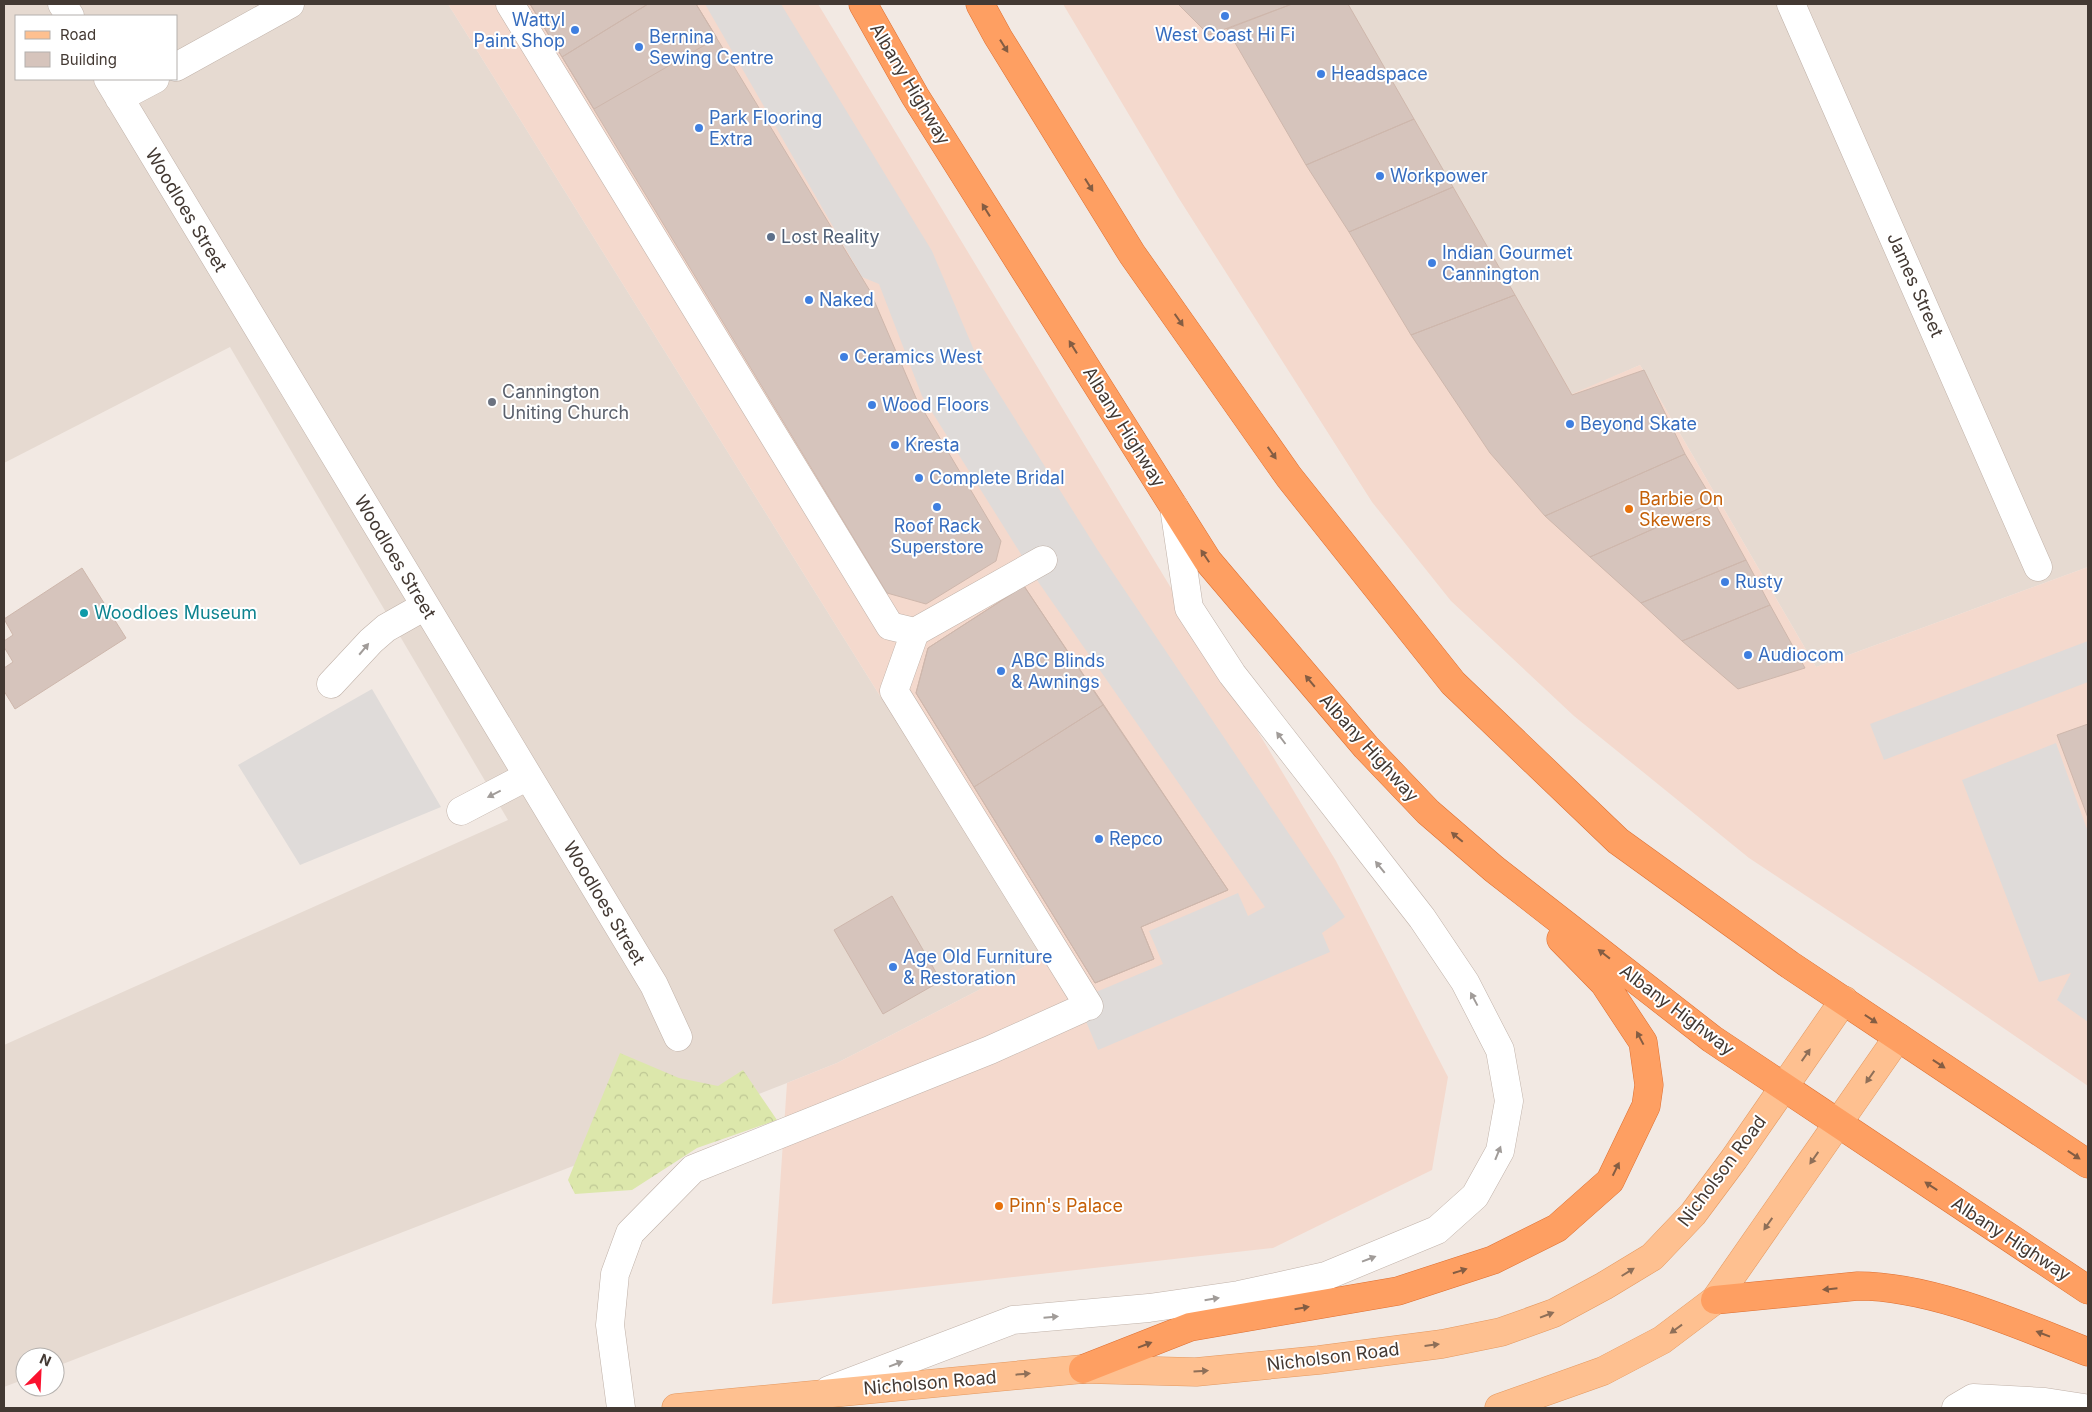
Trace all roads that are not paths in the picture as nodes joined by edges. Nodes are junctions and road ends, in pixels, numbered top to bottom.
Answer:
1 (62, 4) edge
2 (290, 4) edge
3 (510, 4) edge
4 (863, 4) edge
5 (980, 4) edge
6 (1791, 4) edge
7 (69, 15) edge
8 (178, 66) edge
9 (150, 80) edge
10 (114, 88) edge
11 (1174, 507) junction
12 (1043, 560) dead end
13 (2038, 567) dead end
14 (425, 606) junction
15 (915, 632) junction
16 (331, 684) dead end
17 (528, 776) junction
18 (461, 811) dead end
19 (1494, 869) junction
20 (1844, 1000) junction
21 (678, 1037) dead end
22 (1898, 1037) junction
23 (1784, 1087) junction
24 (1838, 1124) junction
25 (2088, 1164) edge
26 (2088, 1290) edge
27 (1715, 1300) junction
28 (2088, 1352) edge
29 (1083, 1369) junction
30 (818, 1394) junction
31 (1964, 1403) edge
32 (621, 1408) edge
33 (676, 1408) edge
34 (1499, 1408) edge
35 (2084, 1408) edge

1 - 7 street
2 - 8 street
3 - 15 street
11 -> 4 highway, Albany Highway
5 -> 20 highway
6 - 13 street, James Street
9 - 10 street
10 - 14 street, Woodloes Street
19 -> 11 highway, Albany Highway
30 -> 11 street
12 - 15 street
16 -> 14 street
14 - 17 street, Woodloes Street
15 - 32 street
17 -> 18 street
17 - 21 street, Woodloes Street
23 -> 19 highway, Albany Highway
29 -> 19 highway
20 -> 22 highway
23 -> 20 main road, Nicholson Road
22 -> 24 main road
22 -> 25 highway
23 - 24 highway, Albany Highway
29 -> 23 main road, Nicholson Road
26 -> 24 highway, Albany Highway
24 -> 27 main road
28 -> 27 highway
27 -> 34 main road
30 -> 29 main road, Nicholson Road
30 - 33 main road, Nicholson Road
31 - 35 street

